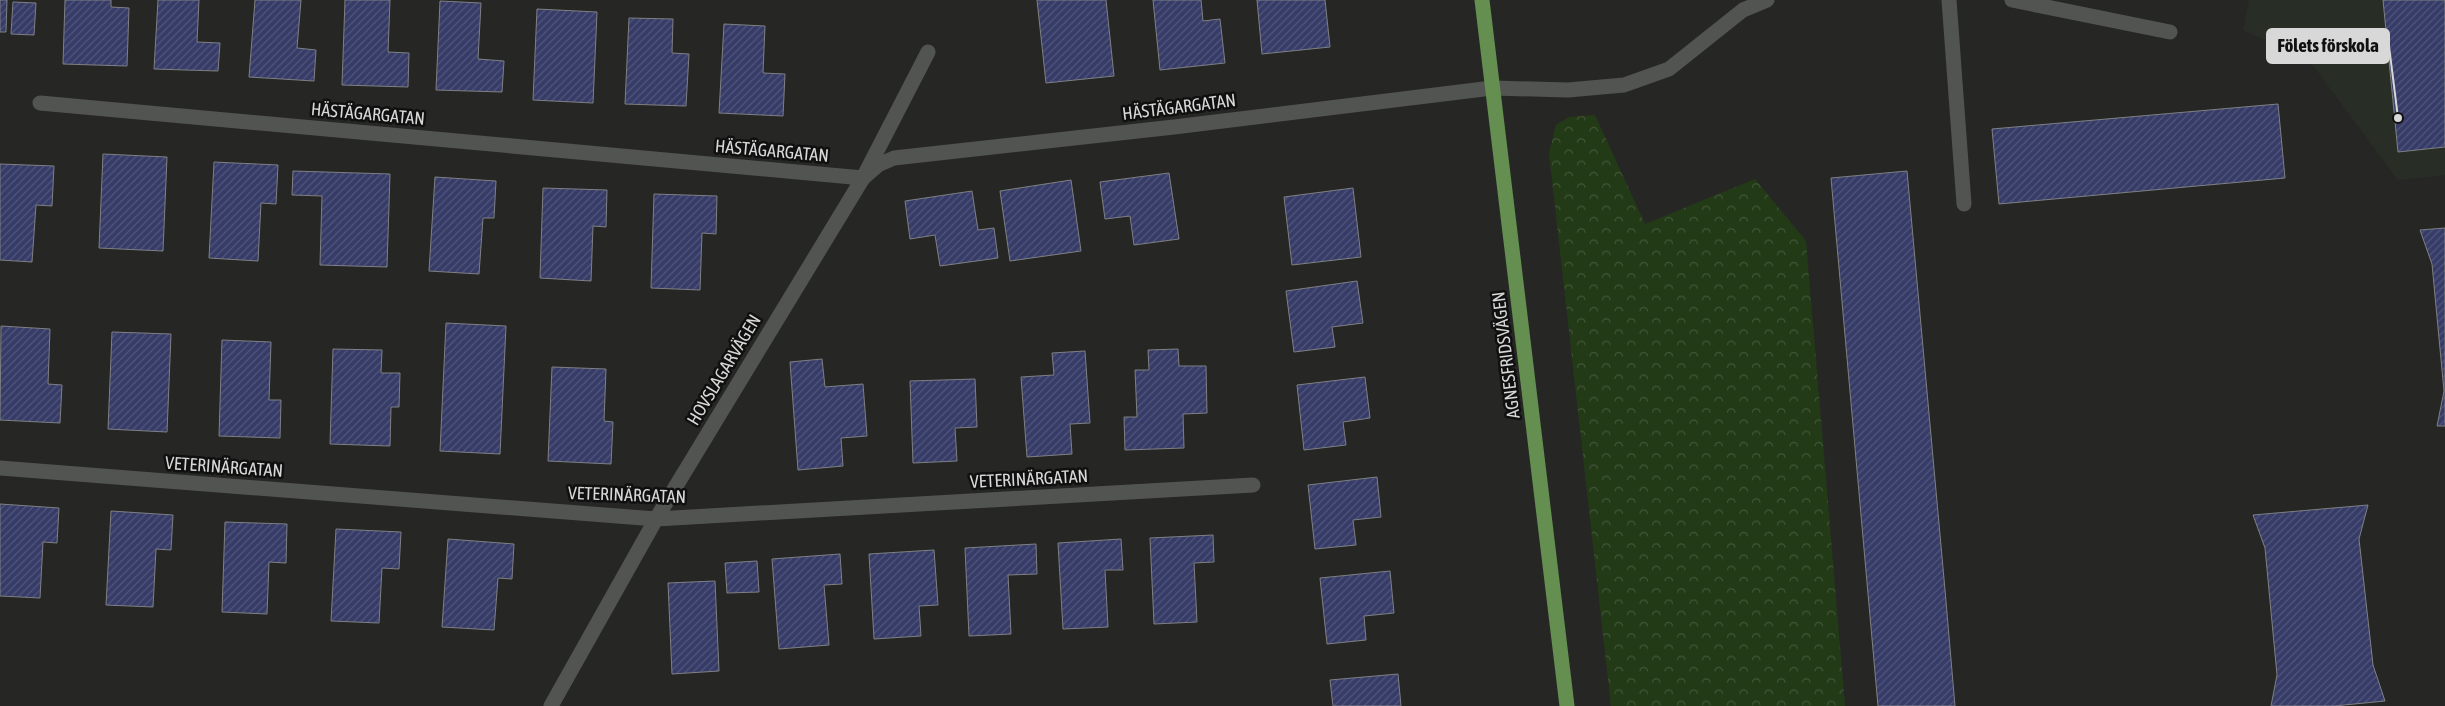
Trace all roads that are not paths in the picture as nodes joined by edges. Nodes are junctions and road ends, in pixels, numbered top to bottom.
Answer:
1 (1482, 0) edge
2 (1767, 0) edge
3 (1949, 0) edge
4 (2012, 0) edge
5 (2170, 32) dead end
6 (928, 52) dead end
7 (1492, 88) junction
8 (40, 102) dead end
9 (863, 178) junction
10 (1964, 204) dead end
11 (0, 468) edge
12 (1253, 485) dead end
13 (656, 519) junction
14 (551, 706) edge
15 (1567, 706) edge

1 - 7 main road, AGNESFRIDSVÄGEN
2 - 7 street, HÄSTÄGARGATAN
3 - 10 street
4 - 5 street
6 - 9 street, HOVSLAGARVÄGEN
7 - 9 street, HÄSTÄGARGATAN
7 - 15 main road, AGNESFRIDSVÄGEN
8 - 9 street, HÄSTÄGARGATAN
9 - 13 street, HOVSLAGARVÄGEN
11 - 13 street, VETERINÄRGATAN
12 - 13 street, VETERINÄRGATAN
13 - 14 street, HOVSLAGARVÄGEN

